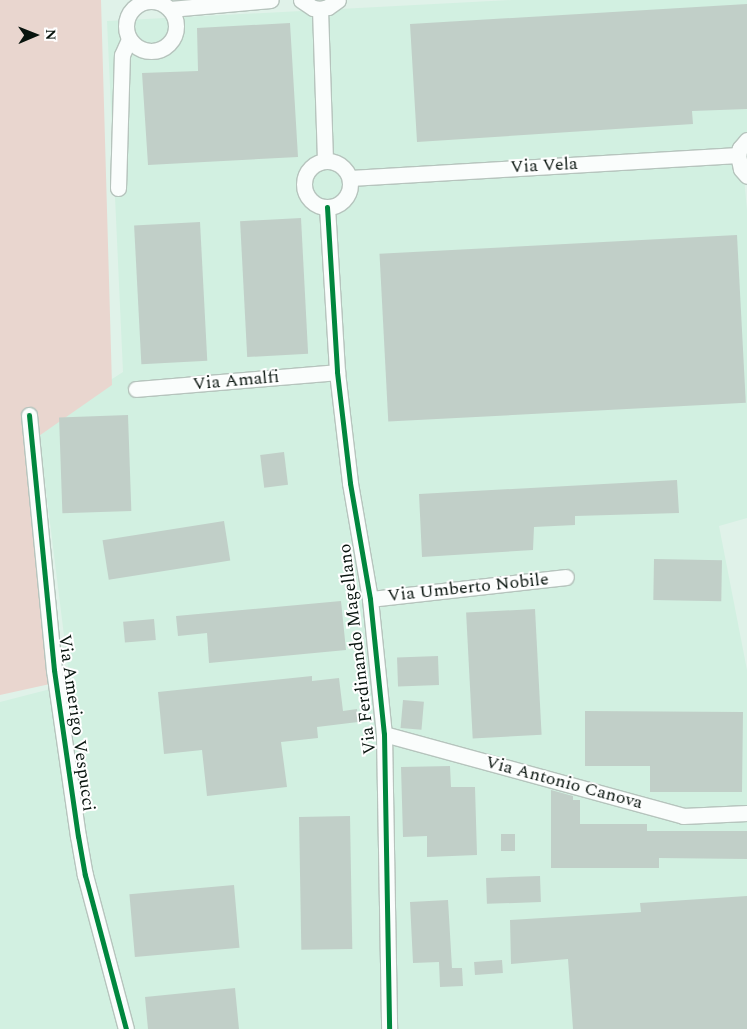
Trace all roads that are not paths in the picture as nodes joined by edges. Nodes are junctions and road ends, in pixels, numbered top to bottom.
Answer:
1 (271, 0) edge
2 (301, 0) edge
3 (338, 0) edge
4 (170, 9) junction
5 (320, 9) junction
6 (129, 39) junction
7 (747, 140) edge
8 (738, 155) junction
9 (325, 160) junction
10 (747, 176) edge
11 (350, 178) junction
12 (118, 188) dead end
13 (327, 207) junction
14 (337, 372) junction
15 (136, 389) dead end
16 (28, 415) dead end
17 (566, 577) dead end
18 (370, 599) junction
19 (384, 734) junction
20 (747, 813) edge
21 (126, 1029) edge
22 (390, 1029) edge

1 - 4 street
2 - 5 street
3 - 5 street
4 - 6 street
4 - 6 street
5 - 9 street
6 - 12 street
7 - 8 street
8 - 10 street
8 - 11 street, Via Vela
9 - 11 street
9 - 13 street
11 - 13 street
13 - 14 street, Via Ferdinando Magellano
14 - 15 street, Via Amalfi
14 - 18 street, Via Ferdinando Magellano
16 - 21 street, Via Amerigo Vespucci
17 - 18 street, Via Umberto Nobile
18 - 19 street, Via Ferdinando Magellano
19 - 20 street, Via Antonio Canova
19 - 22 street, Via Ferdinando Magellano

